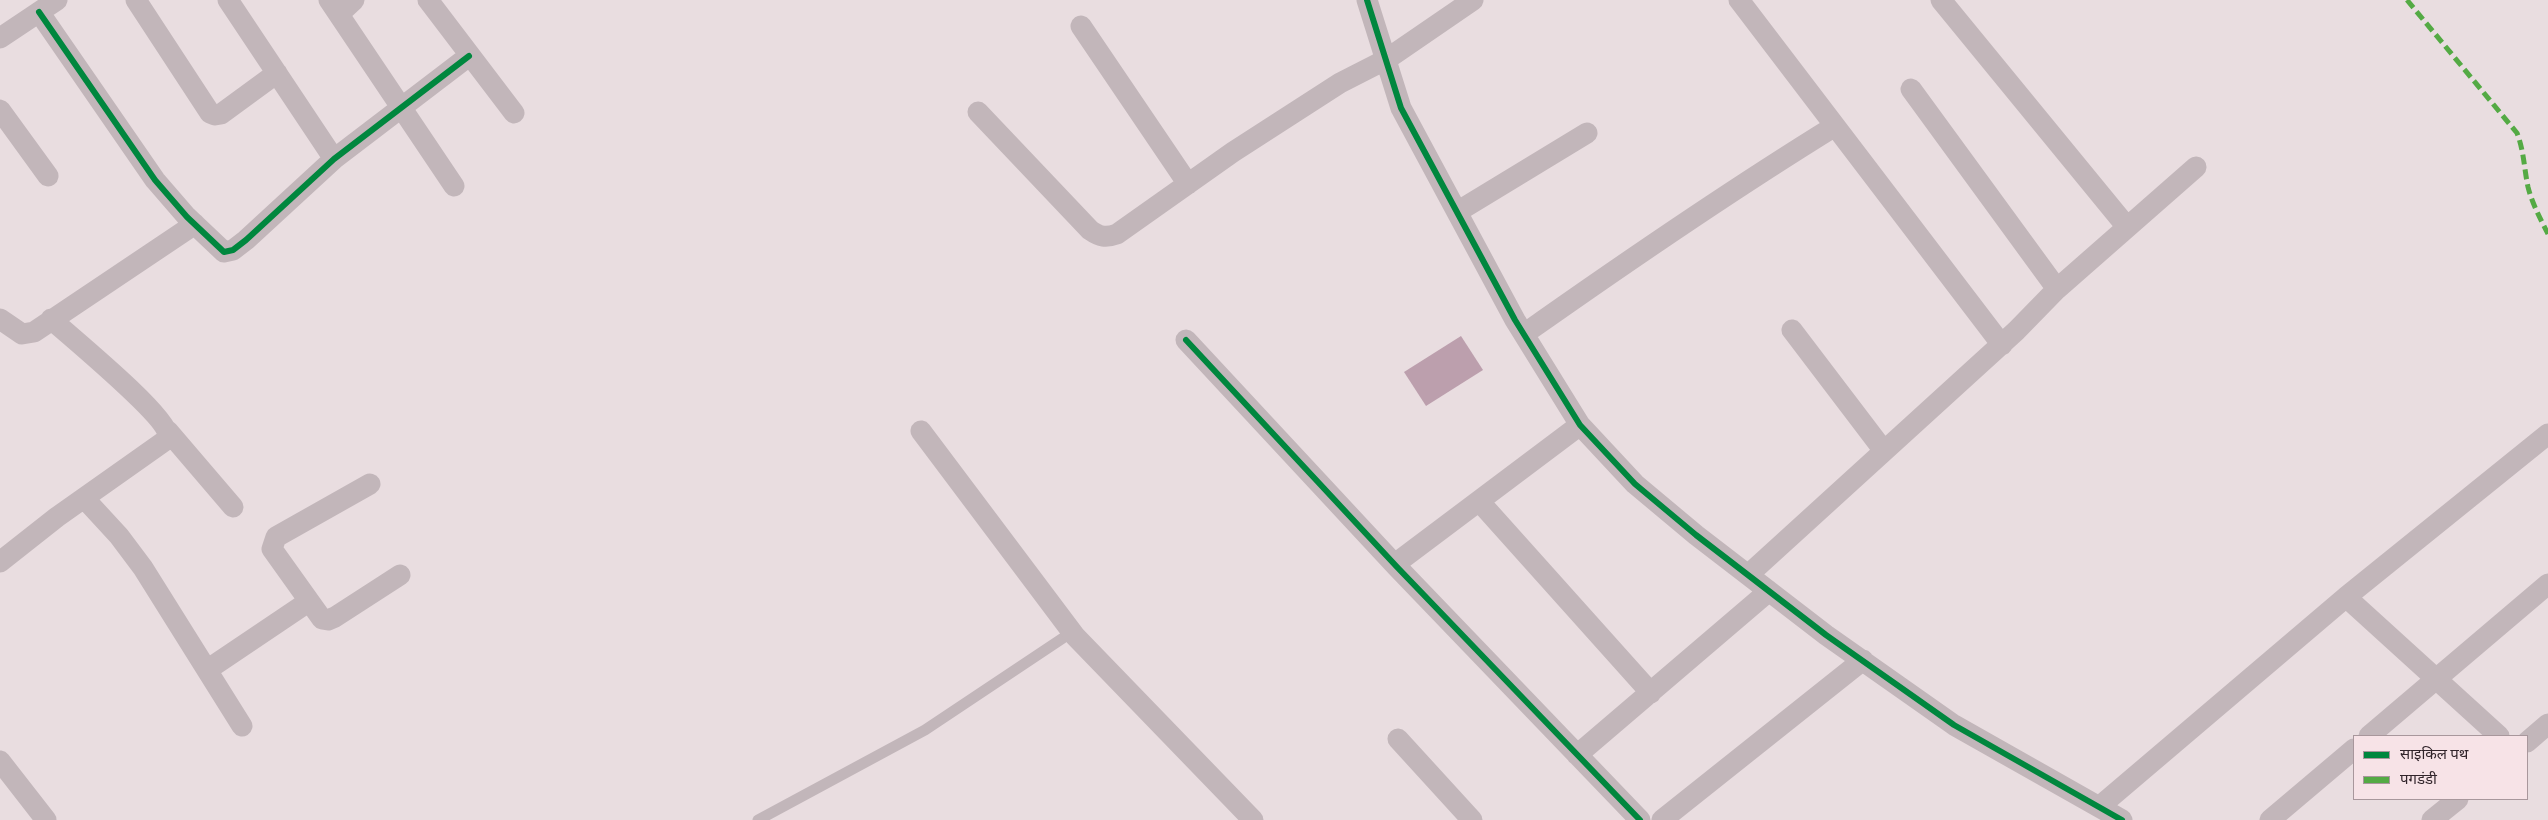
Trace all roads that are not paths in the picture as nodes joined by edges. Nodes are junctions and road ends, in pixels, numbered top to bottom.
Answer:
1 (57, 0) edge
2 (136, 0) edge
3 (228, 0) edge
4 (354, 0) edge
5 (428, 0) edge
6 (1367, 0) edge
7 (1473, 0) edge
8 (1738, 0) edge
9 (1941, 0) edge
10 (334, 7) edge
11 (39, 12) junction
12 (1081, 26) dead end
13 (0, 38) edge
14 (469, 56) junction
15 (1387, 58) junction
16 (277, 73) junction
17 (1912, 89) dead end
18 (402, 107) junction
19 (0, 110) edge
20 (514, 112) dead end
21 (978, 112) dead end
22 (1835, 126) junction
23 (1588, 133) dead end
24 (334, 159) junction
25 (2196, 166) dead end
26 (48, 176) dead end
27 (1188, 184) junction
28 (454, 186) dead end
29 (1457, 212) junction
30 (195, 224) junction
31 (2127, 227) junction
32 (2057, 289) junction
33 (51, 319) junction
34 (1792, 330) dead end
35 (5, 331) edge
36 (1524, 334) junction
37 (1186, 340) dead end
38 (2002, 345) junction
39 (1580, 425) junction
40 (168, 431) junction
41 (921, 431) dead end
42 (2548, 434) edge
43 (1884, 451) junction
44 (370, 484) dead end
45 (84, 498) junction
46 (1479, 501) junction
47 (233, 507) dead end
48 (0, 562) edge
49 (1395, 564) junction
50 (400, 575) dead end
51 (1748, 575) junction
52 (2548, 584) edge
53 (1769, 591) junction
54 (2346, 597) junction
55 (308, 602) junction
56 (1072, 632) junction
57 (1862, 660) junction
58 (207, 670) junction
59 (2438, 678) junction
60 (1651, 693) junction
61 (2548, 724) edge
62 (242, 726) dead end
63 (2370, 735) edge
64 (2498, 735) edge
65 (1398, 739) dead end
66 (2528, 741) edge
67 (2353, 750) edge
68 (1577, 756) junction
69 (0, 760) edge
70 (7, 786) edge
71 (2457, 800) edge
72 (2099, 807) junction
73 (46, 820) edge
74 (758, 820) edge
75 (1253, 820) edge
76 (1472, 820) edge
77 (1640, 820) edge
78 (1662, 820) edge
79 (2122, 820) edge
80 (2270, 820) edge
81 (2432, 820) edge

1 - 11 street
2 - 16 street
3 - 16 street
4 - 10 street
5 - 14 street
6 - 15 street
7 - 15 street
8 - 22 street
9 - 31 street
10 - 18 street
11 - 13 street
11 - 30 street
12 - 27 street
14 - 18 street
14 - 20 street
15 - 27 street
15 - 29 street
16 - 24 street
17 - 32 street
18 - 24 street
18 - 28 street
19 - 26 street
21 - 27 street
22 - 36 street
22 - 38 street
23 - 29 street
24 - 30 street
25 - 31 street
29 - 36 street
30 - 33 street
31 - 32 street
32 - 38 street
33 - 35 street
33 - 40 street
34 - 43 street
36 - 39 street
37 - 49 street
38 - 43 street
39 - 46 street
39 - 51 street
40 - 45 street
40 - 47 street
41 - 56 street
42 - 54 street
43 - 51 street
44 - 55 street
45 - 48 street
45 - 58 street
46 - 49 street
46 - 60 street
49 - 68 street
50 - 55 street
51 - 53 street
52 - 59 street
53 - 57 street
53 - 60 street
54 - 59 street
54 - 72 street
55 - 58 street
56 - 74 lane
56 - 75 street
57 - 72 street
57 - 78 street
58 - 62 street
59 - 63 street
59 - 64 street
60 - 68 street
61 - 66 street
65 - 76 street
67 - 80 street
68 - 77 street
69 - 70 street
70 - 73 street
71 - 81 street
72 - 79 street

